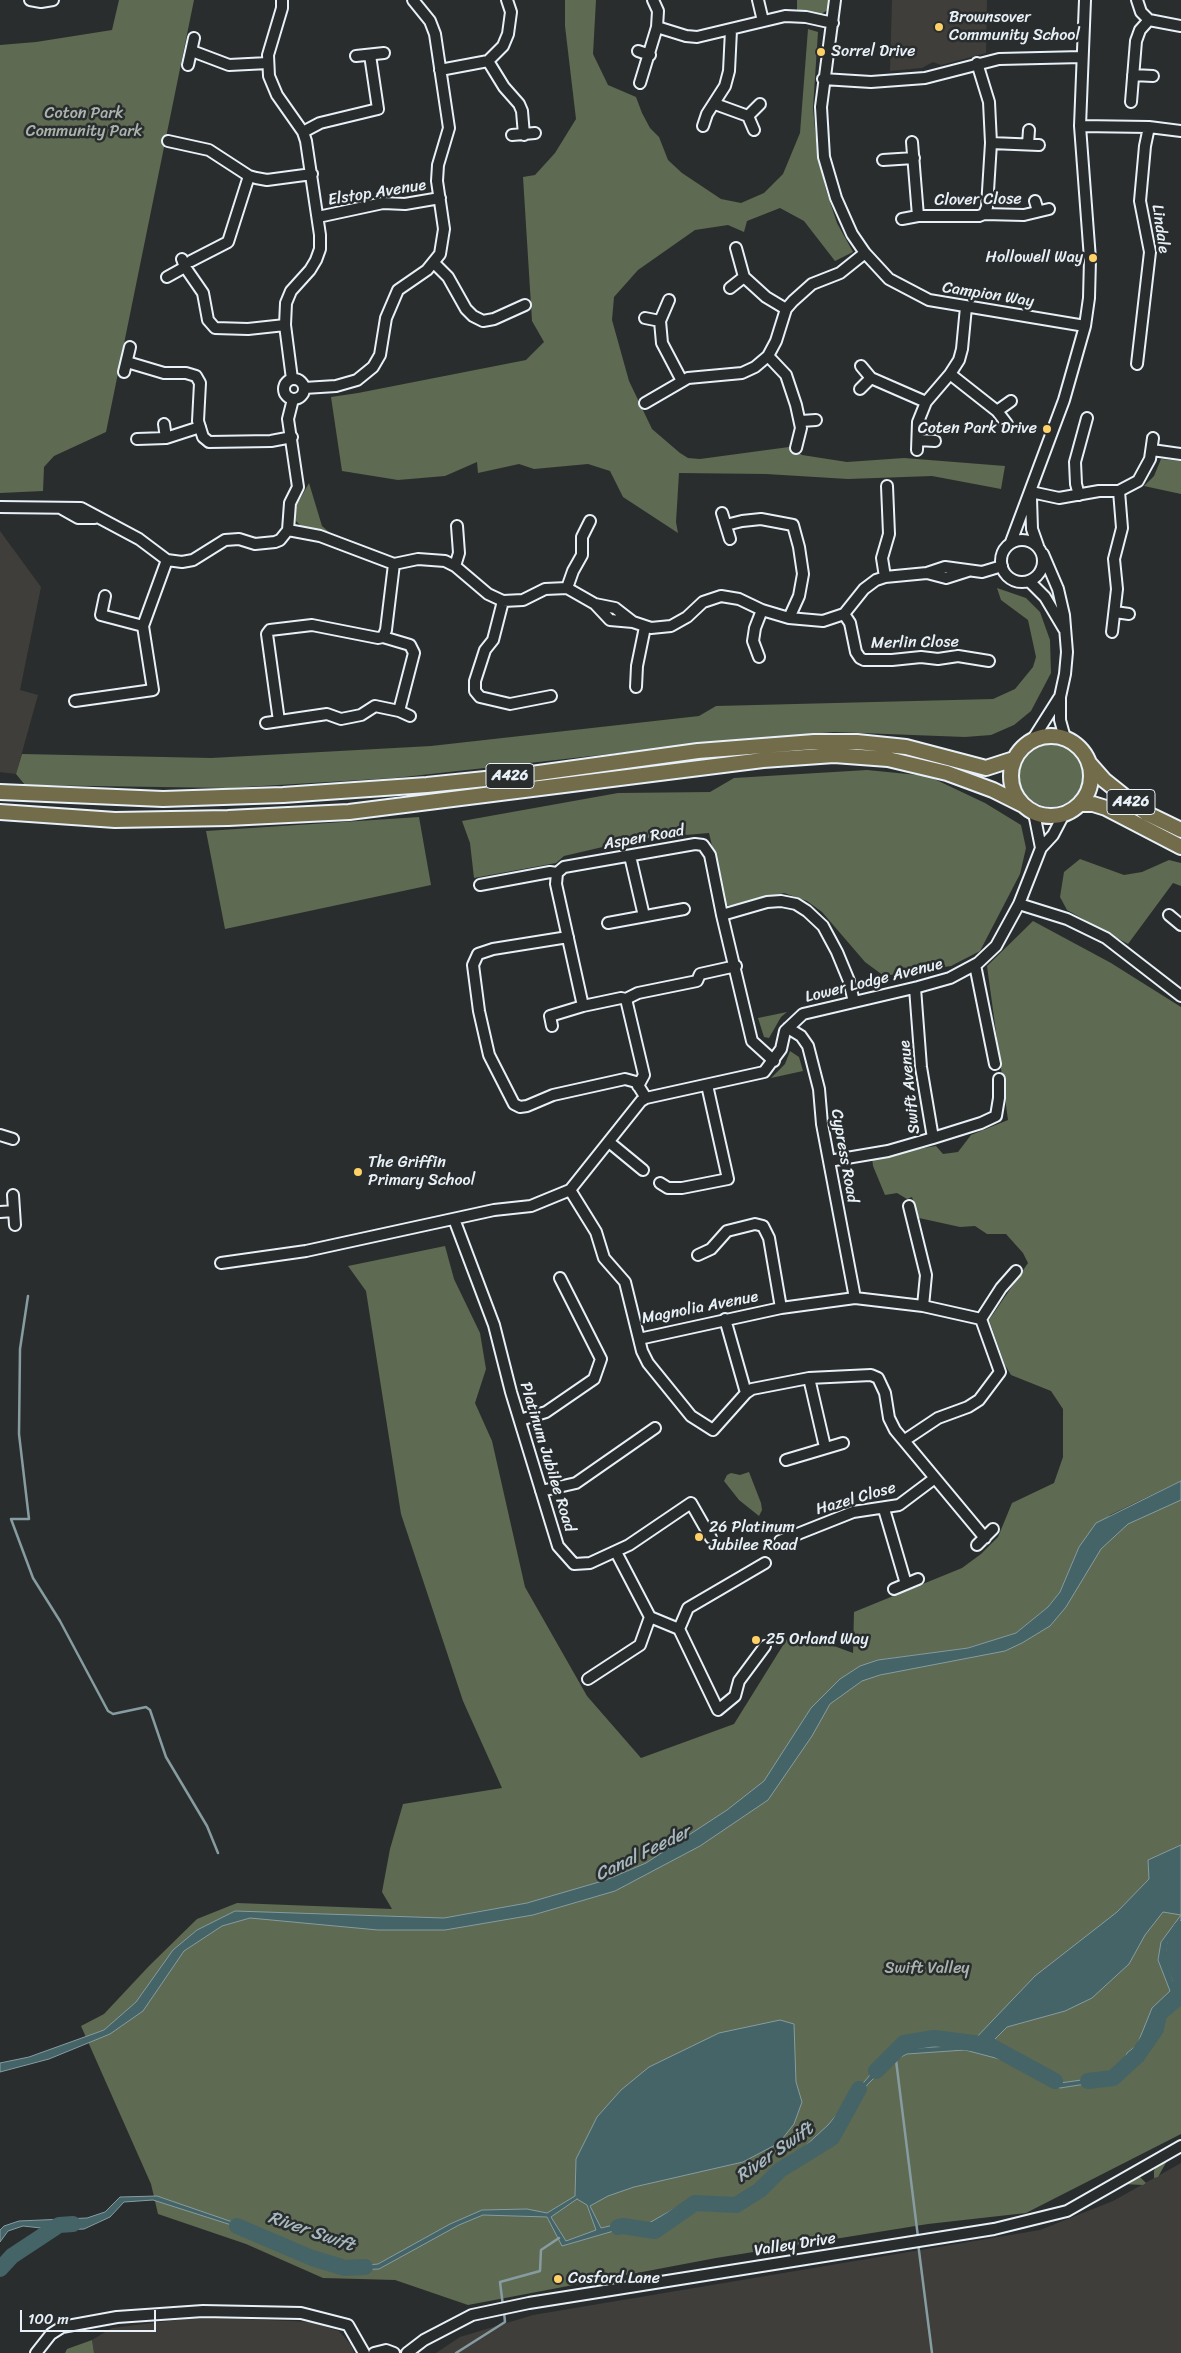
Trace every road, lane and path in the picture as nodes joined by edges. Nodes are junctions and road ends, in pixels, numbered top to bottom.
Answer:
1 (30, 0) edge
2 (53, 0) edge
3 (282, 0) edge
4 (413, 0) edge
5 (507, 0) edge
6 (653, 0) edge
7 (758, 0) edge
8 (835, 0) edge
9 (1085, 0) edge
10 (1137, 0) edge
11 (1149, 20) junction
12 (763, 21) junction
13 (833, 23) junction
14 (1181, 26) edge
15 (657, 27) junction
16 (731, 30) junction
17 (194, 38) dead end
18 (192, 50) junction
19 (638, 51) dead end
20 (384, 53) dead end
21 (370, 54) junction
22 (650, 55) junction
23 (356, 56) dead end
24 (1082, 57) junction
25 (488, 61) junction
26 (268, 63) junction
27 (977, 63) junction
28 (188, 65) dead end
29 (440, 70) junction
30 (1133, 75) junction
31 (1152, 76) dead end
32 (824, 79) junction
33 (640, 83) dead end
34 (1131, 102) dead end
35 (715, 104) junction
36 (760, 104) dead end
37 (748, 116) junction
38 (703, 126) dead end
39 (1080, 126) junction
40 (1149, 127) junction
41 (754, 130) dead end
42 (1030, 130) dead end
43 (1181, 131) edge
44 (302, 132) junction
45 (535, 133) dead end
46 (512, 135) dead end
47 (524, 135) junction
48 (168, 141) dead end
49 (912, 142) dead end
50 (991, 143) junction
51 (914, 158) junction
52 (883, 160) dead end
53 (312, 174) junction
54 (249, 176) junction
55 (440, 198) junction
56 (1035, 201) dead end
57 (1049, 209) dead end
58 (1038, 211) junction
59 (984, 214) junction
60 (918, 216) junction
61 (318, 217) junction
62 (902, 219) dead end
63 (736, 248) dead end
64 (865, 253) junction
65 (186, 262) junction
66 (434, 263) junction
67 (167, 277) dead end
68 (744, 277) junction
69 (730, 288) dead end
70 (670, 300) dead end
71 (525, 305) dead end
72 (966, 307) junction
73 (786, 309) junction
74 (645, 318) dead end
75 (660, 321) junction
76 (285, 325) junction
77 (1085, 326) junction
78 (130, 347) dead end
79 (768, 356) junction
80 (1137, 364) dead end
81 (861, 366) dead end
82 (950, 374) junction
83 (872, 378) junction
84 (292, 379) junction
85 (682, 381) junction
86 (304, 388) junction
87 (860, 389) dead end
88 (293, 399) junction
89 (1011, 401) dead end
90 (926, 402) junction
91 (645, 403) dead end
92 (997, 411) junction
93 (1087, 418) dead end
94 (816, 420) dead end
95 (800, 421) junction
96 (164, 424) dead end
97 (1007, 424) dead end
98 (200, 427) junction
99 (292, 437) junction
100 (166, 438) junction
101 (1153, 438) dead end
102 (136, 439) dead end
103 (935, 441) dead end
104 (796, 448) dead end
105 (1152, 450) junction
106 (1181, 454) edge
107 (887, 486) dead end
108 (1119, 491) junction
109 (1031, 492) junction
110 (1079, 495) junction
111 (0, 507) edge
112 (722, 513) dead end
113 (590, 521) dead end
114 (726, 525) junction
115 (456, 526) dead end
116 (288, 530) junction
117 (730, 538) dead end
118 (1011, 542) junction
119 (1041, 550) junction
120 (167, 560) junction
121 (394, 564) junction
122 (455, 566) junction
123 (1002, 566) junction
124 (886, 577) junction
125 (1029, 581) junction
126 (567, 588) junction
127 (105, 596) dead end
128 (503, 601) junction
129 (762, 610) junction
130 (1115, 612) junction
131 (844, 614) junction
132 (1129, 614) dead end
133 (789, 618) junction
134 (143, 626) junction
135 (645, 627) junction
136 (1064, 629) junction
137 (1112, 632) dead end
138 (383, 637) junction
139 (759, 657) dead end
140 (989, 661) dead end
141 (636, 687) dead end
142 (551, 696) dead end
143 (1060, 697) junction
144 (75, 701) dead end
145 (399, 711) junction
146 (410, 716) dead end
147 (278, 721) junction
148 (266, 723) dead end
149 (1065, 738) junction
150 (1033, 739) junction
151 (1014, 759) junction
152 (1089, 763) junction
153 (0, 792) edge
154 (1080, 804) junction
155 (1029, 809) junction
156 (0, 812) edge
157 (1064, 814) junction
158 (1181, 830) edge
159 (1181, 847) edge
160 (1041, 848) junction
161 (630, 856) junction
162 (557, 873) junction
163 (480, 885) dead end
164 (1019, 904) junction
165 (684, 909) dead end
166 (722, 915) junction
167 (1169, 915) dead end
168 (644, 916) junction
169 (608, 923) dead end
170 (1181, 925) edge
171 (568, 937) junction
172 (975, 965) junction
173 (736, 966) junction
174 (915, 988) junction
175 (1180, 994) edge
176 (626, 999) junction
177 (854, 1002) junction
178 (583, 1006) junction
179 (552, 1026) dead end
180 (788, 1028) junction
181 (774, 1061) junction
182 (995, 1064) dead end
183 (999, 1079) dead end
184 (638, 1086) junction
185 (707, 1086) junction
186 (646, 1098) junction
187 (0, 1135) edge
188 (933, 1138) junction
189 (14, 1140) dead end
190 (609, 1142) junction
191 (829, 1161) junction
192 (643, 1170) dead end
193 (660, 1183) dead end
194 (570, 1190) junction
195 (13, 1195) dead end
196 (909, 1206) dead end
197 (14, 1211) junction
198 (0, 1212) edge
199 (454, 1220) junction
200 (15, 1225) dead end
201 (698, 1255) dead end
202 (221, 1263) dead end
203 (1016, 1271) dead end
204 (560, 1278) dead end
205 (855, 1298) junction
206 (923, 1306) junction
207 (781, 1308) junction
208 (725, 1319) junction
209 (981, 1319) junction
210 (639, 1339) junction
211 (809, 1378) junction
212 (746, 1393) junction
213 (520, 1420) junction
214 (655, 1428) dead end
215 (905, 1440) junction
216 (843, 1443) dead end
217 (825, 1447) junction
218 (786, 1460) dead end
219 (936, 1478) junction
220 (541, 1491) junction
221 (884, 1509) junction
222 (993, 1529) dead end
223 (711, 1538) dead end
224 (780, 1541) dead end
225 (616, 1552) junction
226 (765, 1562) dead end
227 (918, 1579) dead end
228 (906, 1584) junction
229 (894, 1589) dead end
230 (650, 1617) junction
231 (679, 1629) junction
232 (765, 1646) dead end
233 (588, 1678) dead end
234 (1181, 2146) edge
235 (36, 2353) edge
236 (364, 2353) edge
237 (374, 2353) edge
238 (394, 2353) edge
239 (407, 2353) edge

1 - 2 street
3 - 26 street
4 - 29 street
5 - 25 street
6 - 15 street
7 - 12 street
8 - 13 street, Campion Way
9 - 24 street
10 - 11 street
11 - 14 street
11 - 30 street
12 - 13 street
12 - 16 street
13 - 32 street, Campion Way
15 - 16 street
15 - 22 street
16 - 35 street
17 - 18 street
18 - 26 street
18 - 28 street
19 - 22 street
20 - 21 street
21 - 23 street
21 - 44 street
22 - 33 street
24 - 27 street
24 - 39 street
25 - 29 street
25 - 47 street
26 - 44 street
27 - 32 street
27 - 50 street
29 - 55 street
30 - 31 street
30 - 34 street
32 - 64 street, Campion Way
35 - 37 street
35 - 38 street
36 - 37 street
37 - 41 street
39 - 40 street
39 - 77 street
40 - 43 street
40 - 80 street, Lindale
42 - 50 street
44 - 53 street
45 - 47 street
46 - 47 street
48 - 54 street
49 - 51 street, Clover Close
50 - 59 street
51 - 52 street
51 - 60 street, Clover Close
53 - 54 street
53 - 61 street
54 - 65 street
55 - 61 street, Elstop Avenue
55 - 66 street
56 - 58 street, Clover Close
57 - 58 street, Clover Close
58 - 59 street, Clover Close
59 - 60 street, Clover Close
60 - 62 street, Clover Close
61 - 76 street
63 - 68 street
64 - 72 street, Campion Way
64 - 73 street
65 - 67 street
65 - 76 street
66 - 71 street
66 - 86 street
68 - 69 street
68 - 73 street
70 - 75 street
72 - 77 street, Campion Way
72 - 82 street
73 - 79 street
74 - 75 street
75 - 85 street
76 - 84 street
77 - 109 street
78 - 98 street
79 - 85 street
79 - 95 street
81 - 83 street
82 - 90 street
82 - 92 street
83 - 87 street
83 - 90 street
84 - 86 street
84 - 88 street
85 - 91 street
86 - 88 street
88 - 99 street
89 - 92 street
90 - 103 street
92 - 97 street
93 - 110 street
94 - 95 street
95 - 104 street
96 - 100 street
98 - 99 street
98 - 100 street
99 - 116 street
100 - 102 street
101 - 105 street
105 - 106 street
105 - 108 street
107 - 124 street
108 - 110 street
108 - 130 street
109 - 110 street
109 - 118 street
109 - 119 street
111 - 120 street
112 - 114 street
113 - 126 street
114 - 117 street
114 - 133 street
115 - 122 street
116 - 120 street
116 - 121 street
118 - 119 street
118 - 123 street
119 - 125 street
119 - 136 street
120 - 134 street
121 - 122 street
121 - 138 street
122 - 128 street
123 - 124 street
123 - 125 street
124 - 131 street
125 - 136 street
126 - 128 street
126 - 135 street
127 - 134 street
128 - 142 street
129 - 133 street
129 - 135 street
129 - 139 street
130 - 132 street
130 - 137 street
131 - 133 street
131 - 140 street, Merlin Close
134 - 144 street
135 - 141 street
136 - 143 street
138 - 145 street
138 - 147 street
143 - 149 street
143 - 150 street
145 - 146 street
145 - 147 street
147 - 148 street
149 - 150 highway
149 - 152 highway
150 - 151 highway
151 - 153 highway, A426
151 - 155 highway
152 - 154 highway
152 - 158 highway, A426
154 - 157 highway
154 - 159 highway, A426
155 - 156 highway, A426
155 - 157 highway
155 - 160 street
157 - 160 street, Lower Lodge Avenue
160 - 164 street, Lower Lodge Avenue
161 - 162 street, Aspen Road
161 - 166 street, Aspen Road
161 - 168 street
162 - 163 street, Aspen Road
162 - 171 street
164 - 172 street, Lower Lodge Avenue
164 - 175 street
165 - 168 street
166 - 173 street, Aspen Road
166 - 177 street
167 - 170 street
168 - 169 street
171 - 178 street
171 - 184 street
172 - 174 street, Lower Lodge Avenue
172 - 182 street
173 - 176 street
173 - 181 street, Aspen Road
174 - 177 street, Lower Lodge Avenue
174 - 188 street, Swift Avenue
176 - 178 street
176 - 184 street
177 - 180 street, Lower Lodge Avenue
178 - 179 street
180 - 181 street
180 - 191 street, Cypress Road
181 - 185 street
183 - 188 street
184 - 186 street
185 - 186 street
185 - 193 street
186 - 190 street
187 - 189 street
188 - 191 street, Swift Avenue
190 - 192 street
190 - 194 street
191 - 205 street, Cypress Road
194 - 199 street
194 - 210 street, Magnolia Avenue
195 - 197 street
196 - 206 street
197 - 198 street
197 - 200 street
199 - 202 street
199 - 213 street, Platinum Jubilee Road
201 - 207 street
203 - 209 street
204 - 213 street
205 - 206 street, Magnolia Avenue
205 - 207 street, Magnolia Avenue
206 - 209 street, Magnolia Avenue
207 - 208 street, Magnolia Avenue
208 - 210 street, Magnolia Avenue
208 - 212 street
209 - 215 street
210 - 212 street
211 - 212 street
211 - 215 street
211 - 217 street
213 - 220 street, Platinum Jubilee Road
214 - 220 street
215 - 219 street
216 - 217 street
217 - 218 street
219 - 221 street, Hazel Close
219 - 222 street
220 - 225 street, Platinum Jubilee Road
221 - 224 street, Hazel Close
221 - 228 street
223 - 225 street, Platinum Jubilee Road
225 - 230 street
226 - 231 street
227 - 228 street
228 - 229 street
230 - 231 street
230 - 233 street
231 - 232 street
234 - 239 street, Valley Drive
235 - 236 street
237 - 238 street

